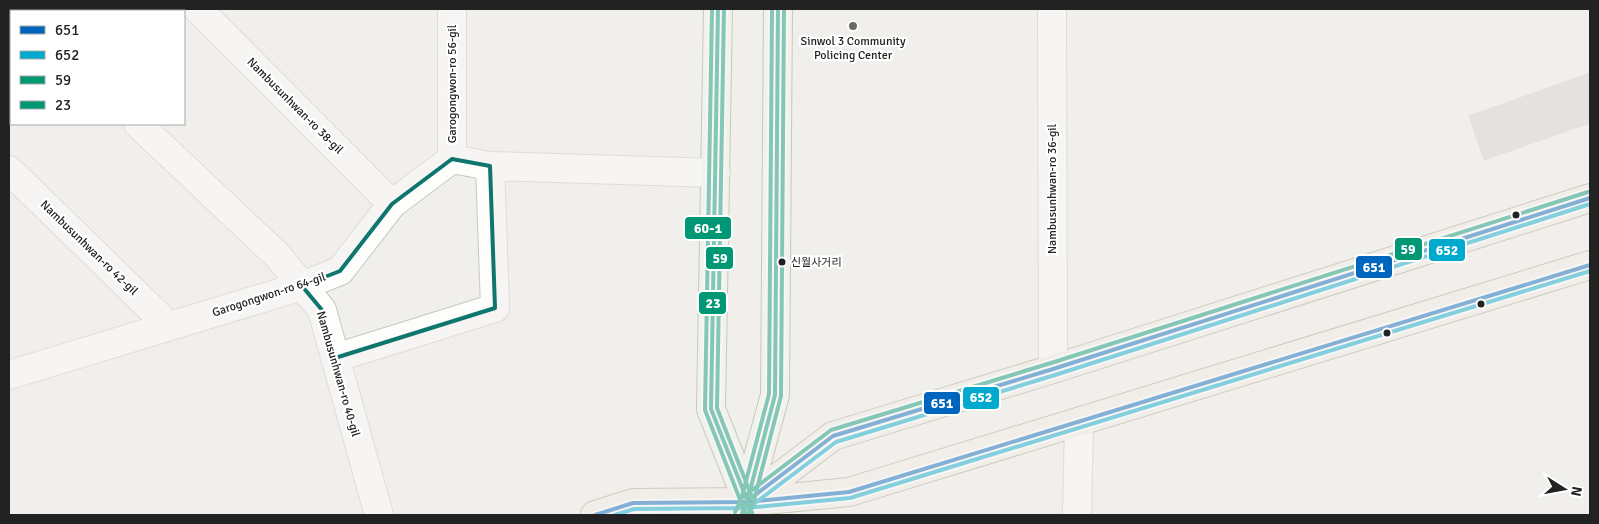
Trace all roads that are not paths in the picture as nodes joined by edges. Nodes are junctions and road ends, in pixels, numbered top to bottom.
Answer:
1 (198, 9) edge
2 (452, 9) edge
3 (718, 9) edge
4 (778, 9) edge
5 (1052, 9) edge
6 (139, 125) edge
7 (452, 159) junction
8 (490, 166) junction
9 (9, 170) edge
10 (716, 173) junction
11 (1590, 198) edge
12 (392, 204) junction
13 (1590, 266) edge
14 (302, 286) junction
15 (170, 326) junction
16 (335, 358) junction
17 (1053, 369) junction
18 (12, 371) edge
19 (1079, 422) junction
20 (741, 512) edge
21 (379, 515) edge
22 (595, 515) edge
23 (1076, 515) edge

1 - 12 street, Nambusunhwan-ro 38-gil
2 - 7 street, Garogongwon-ro 56-gil
3 - 10 main road
4 - 20 main road
5 - 17 street, Nambusunhwan-ro 36-gil
6 - 14 street, Nambusunhwan-ro 40-gil
7 - 8 street
7 - 12 street, Garogongwon-ro 64-gil
8 - 10 street
8 - 16 street
9 - 15 street, Nambusunhwan-ro 42-gil
10 - 20 main road
11 - 17 main road
12 - 14 street, Garogongwon-ro 64-gil
13 - 19 main road
14 - 15 street, Garogongwon-ro 64-gil
14 - 16 street, Nambusunhwan-ro 40-gil
15 - 18 street, Garogongwon-ro 64-gil
16 - 21 street, Nambusunhwan-ro 40-gil
17 - 20 main road
19 - 20 main road
19 - 23 street
20 - 22 main road

